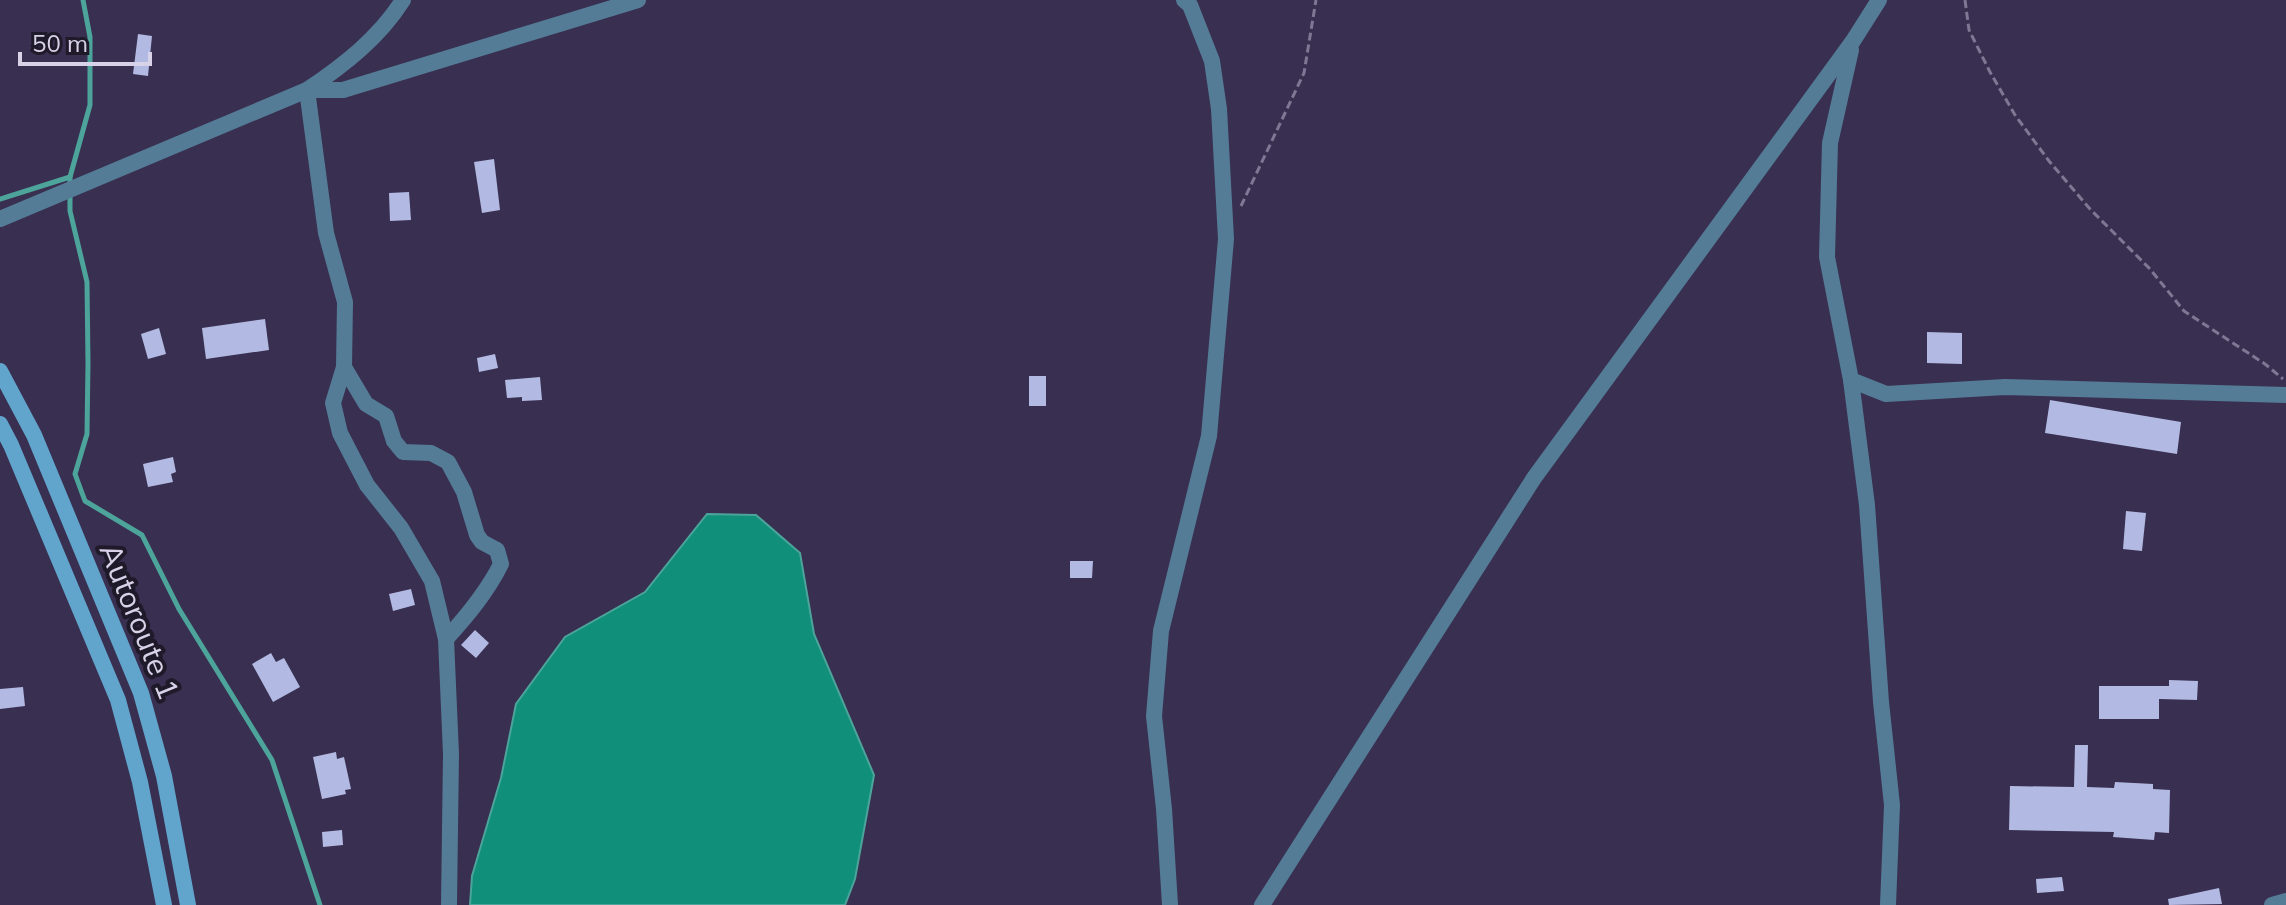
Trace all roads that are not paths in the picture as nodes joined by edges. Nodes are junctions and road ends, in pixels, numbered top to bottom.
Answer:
1 (403, 0) edge
2 (638, 0) edge
3 (1184, 0) edge
4 (1879, 0) edge
5 (1853, 41) junction
6 (307, 90) junction
7 (0, 219) edge
8 (344, 367) junction
9 (0, 371) edge
10 (1851, 380) junction
11 (2286, 395) edge
12 (0, 424) edge
13 (446, 639) junction
14 (2286, 901) edge
15 (164, 905) edge
16 (188, 905) edge
17 (449, 905) edge
18 (1170, 905) edge
19 (1262, 905) edge
20 (1888, 905) edge
21 (2272, 905) edge

1 - 6 street
2 - 6 street
3 - 18 street
4 - 5 street
5 - 10 street
5 - 19 street
6 - 7 street
6 - 8 street
8 - 13 street
8 - 13 street
9 - 16 main road, Autoroute 1
10 - 11 street
10 - 20 street
12 - 15 main road, Autoroute 1
13 - 17 street
14 - 21 street

